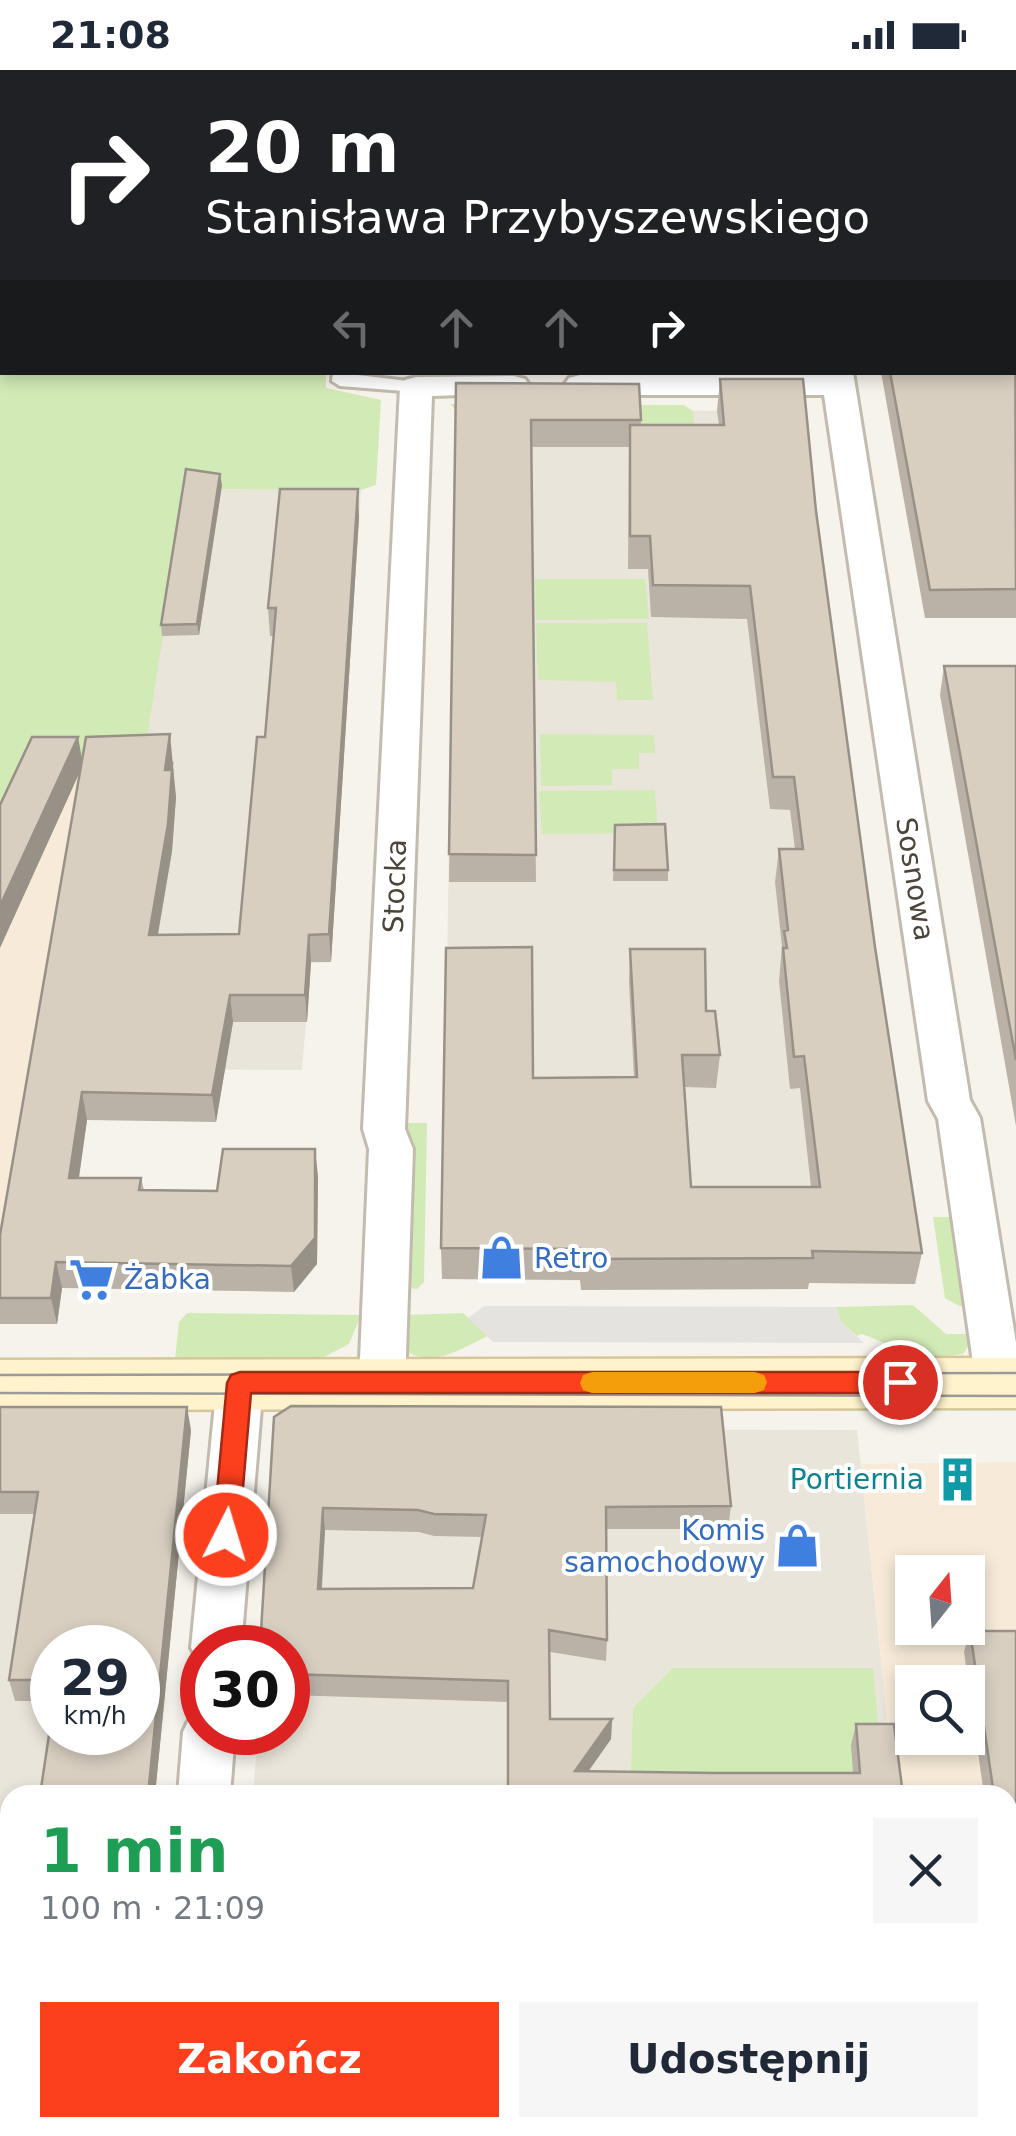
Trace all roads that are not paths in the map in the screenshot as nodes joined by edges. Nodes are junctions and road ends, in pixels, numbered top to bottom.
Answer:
1 (340, 375) edge
2 (838, 379) edge
3 (416, 388) junction
4 (1008, 1382) edge
5 (240, 1383) junction
6 (382, 1383) junction
7 (0, 1385) edge
8 (218, 1625) edge
9 (207, 1755) edge
10 (205, 1785) edge

1 - 3 lane
2 - 3 street
2 - 4 street, Sosnowa
3 - 6 street, Stocka
4 - 6 street
5 - 6 street
5 - 7 street
5 - 8 street
9 - 10 street

